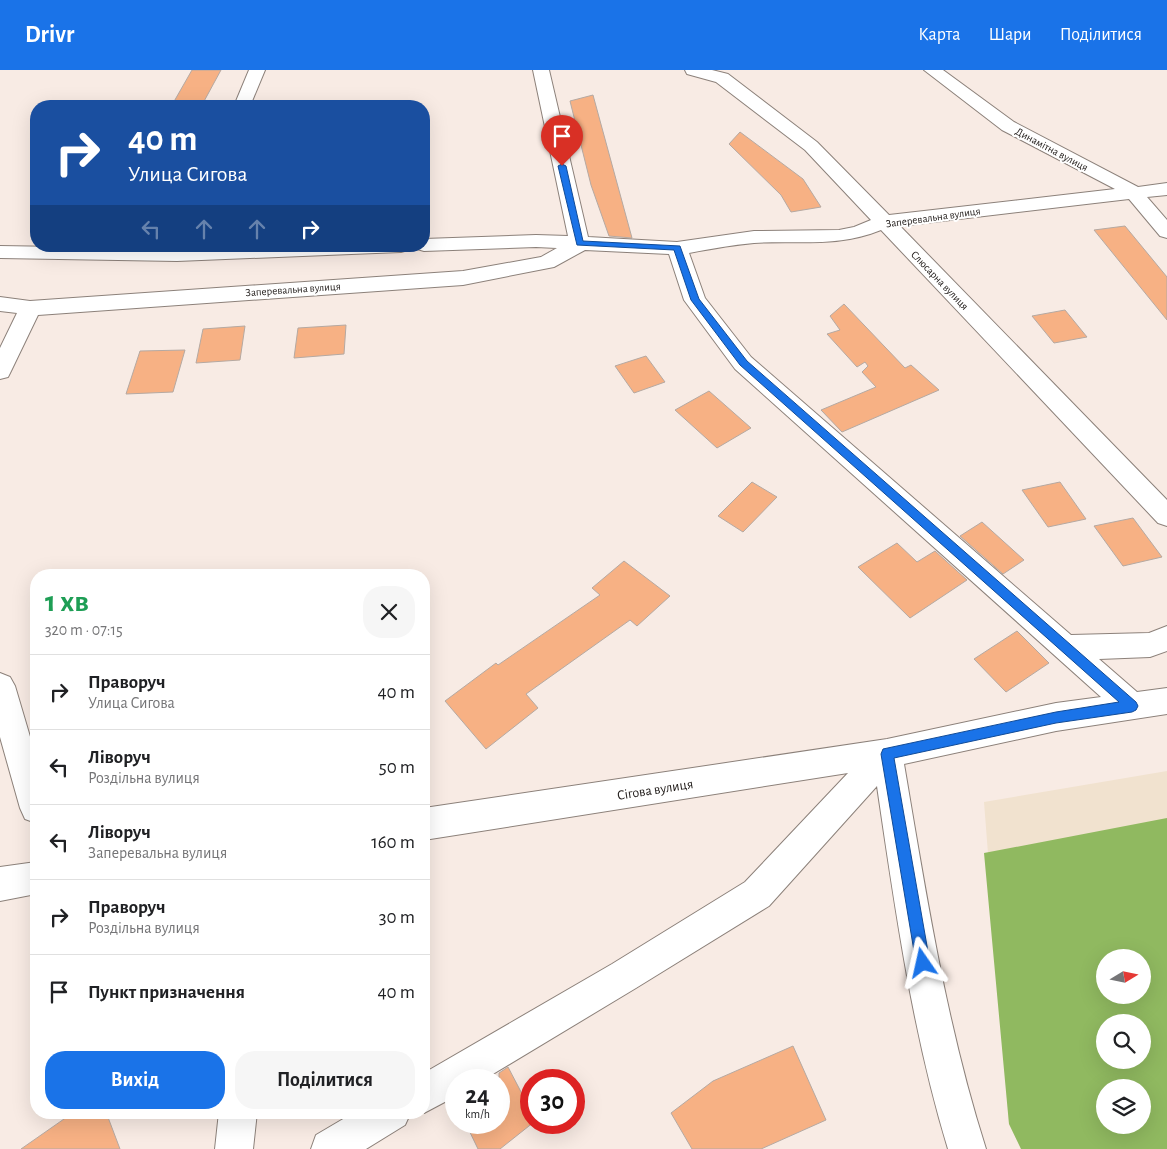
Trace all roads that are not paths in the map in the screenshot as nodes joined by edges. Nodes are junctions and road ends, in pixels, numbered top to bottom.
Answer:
1 (257, 70) edge
2 (541, 70) edge
3 (693, 70) edge
4 (932, 70) edge
5 (244, 100) edge
6 (1167, 189) edge
7 (1132, 191) junction
8 (884, 222) junction
9 (1167, 232) edge
10 (580, 244) junction
11 (430, 245) edge
12 (677, 248) junction
13 (0, 252) edge
14 (30, 252) edge
15 (0, 304) edge
16 (30, 308) junction
17 (0, 371) edge
18 (1167, 516) edge
19 (1167, 638) edge
20 (1066, 647) junction
21 (0, 686) edge
22 (1167, 701) edge
23 (1132, 706) junction
24 (887, 754) junction
25 (30, 788) edge
26 (430, 823) edge
27 (30, 879) edge
28 (0, 884) edge
29 (430, 1090) edge
30 (237, 1119) edge
31 (380, 1119) edge
32 (234, 1149) edge
33 (330, 1149) edge
34 (967, 1149) edge

1 - 5 street
2 - 10 street
3 - 8 street, Слюсарна вулиця
4 - 7 street, Динамітна вулиця
6 - 7 street, Заперевальна вулиця
7 - 8 street, Заперевальна вулиця
7 - 9 street, Динамітна вулиця
8 - 12 street, Заперевальна вулиця
8 - 18 street, Слюсарна вулиця
10 - 11 street, Заперевальна вулиця
10 - 12 street, Заперевальна вулиця
10 - 16 street, Заперевальна вулиця
12 - 20 street
13 - 14 street
15 - 16 street, Заперевальна вулиця
16 - 17 street
19 - 20 street
20 - 23 street
21 - 25 street
22 - 23 street, Сігова вулиця
23 - 24 street, Сігова вулиця
24 - 26 street, Сігова вулиця
24 - 29 street
24 - 34 street
27 - 28 street
30 - 32 street
31 - 33 street

